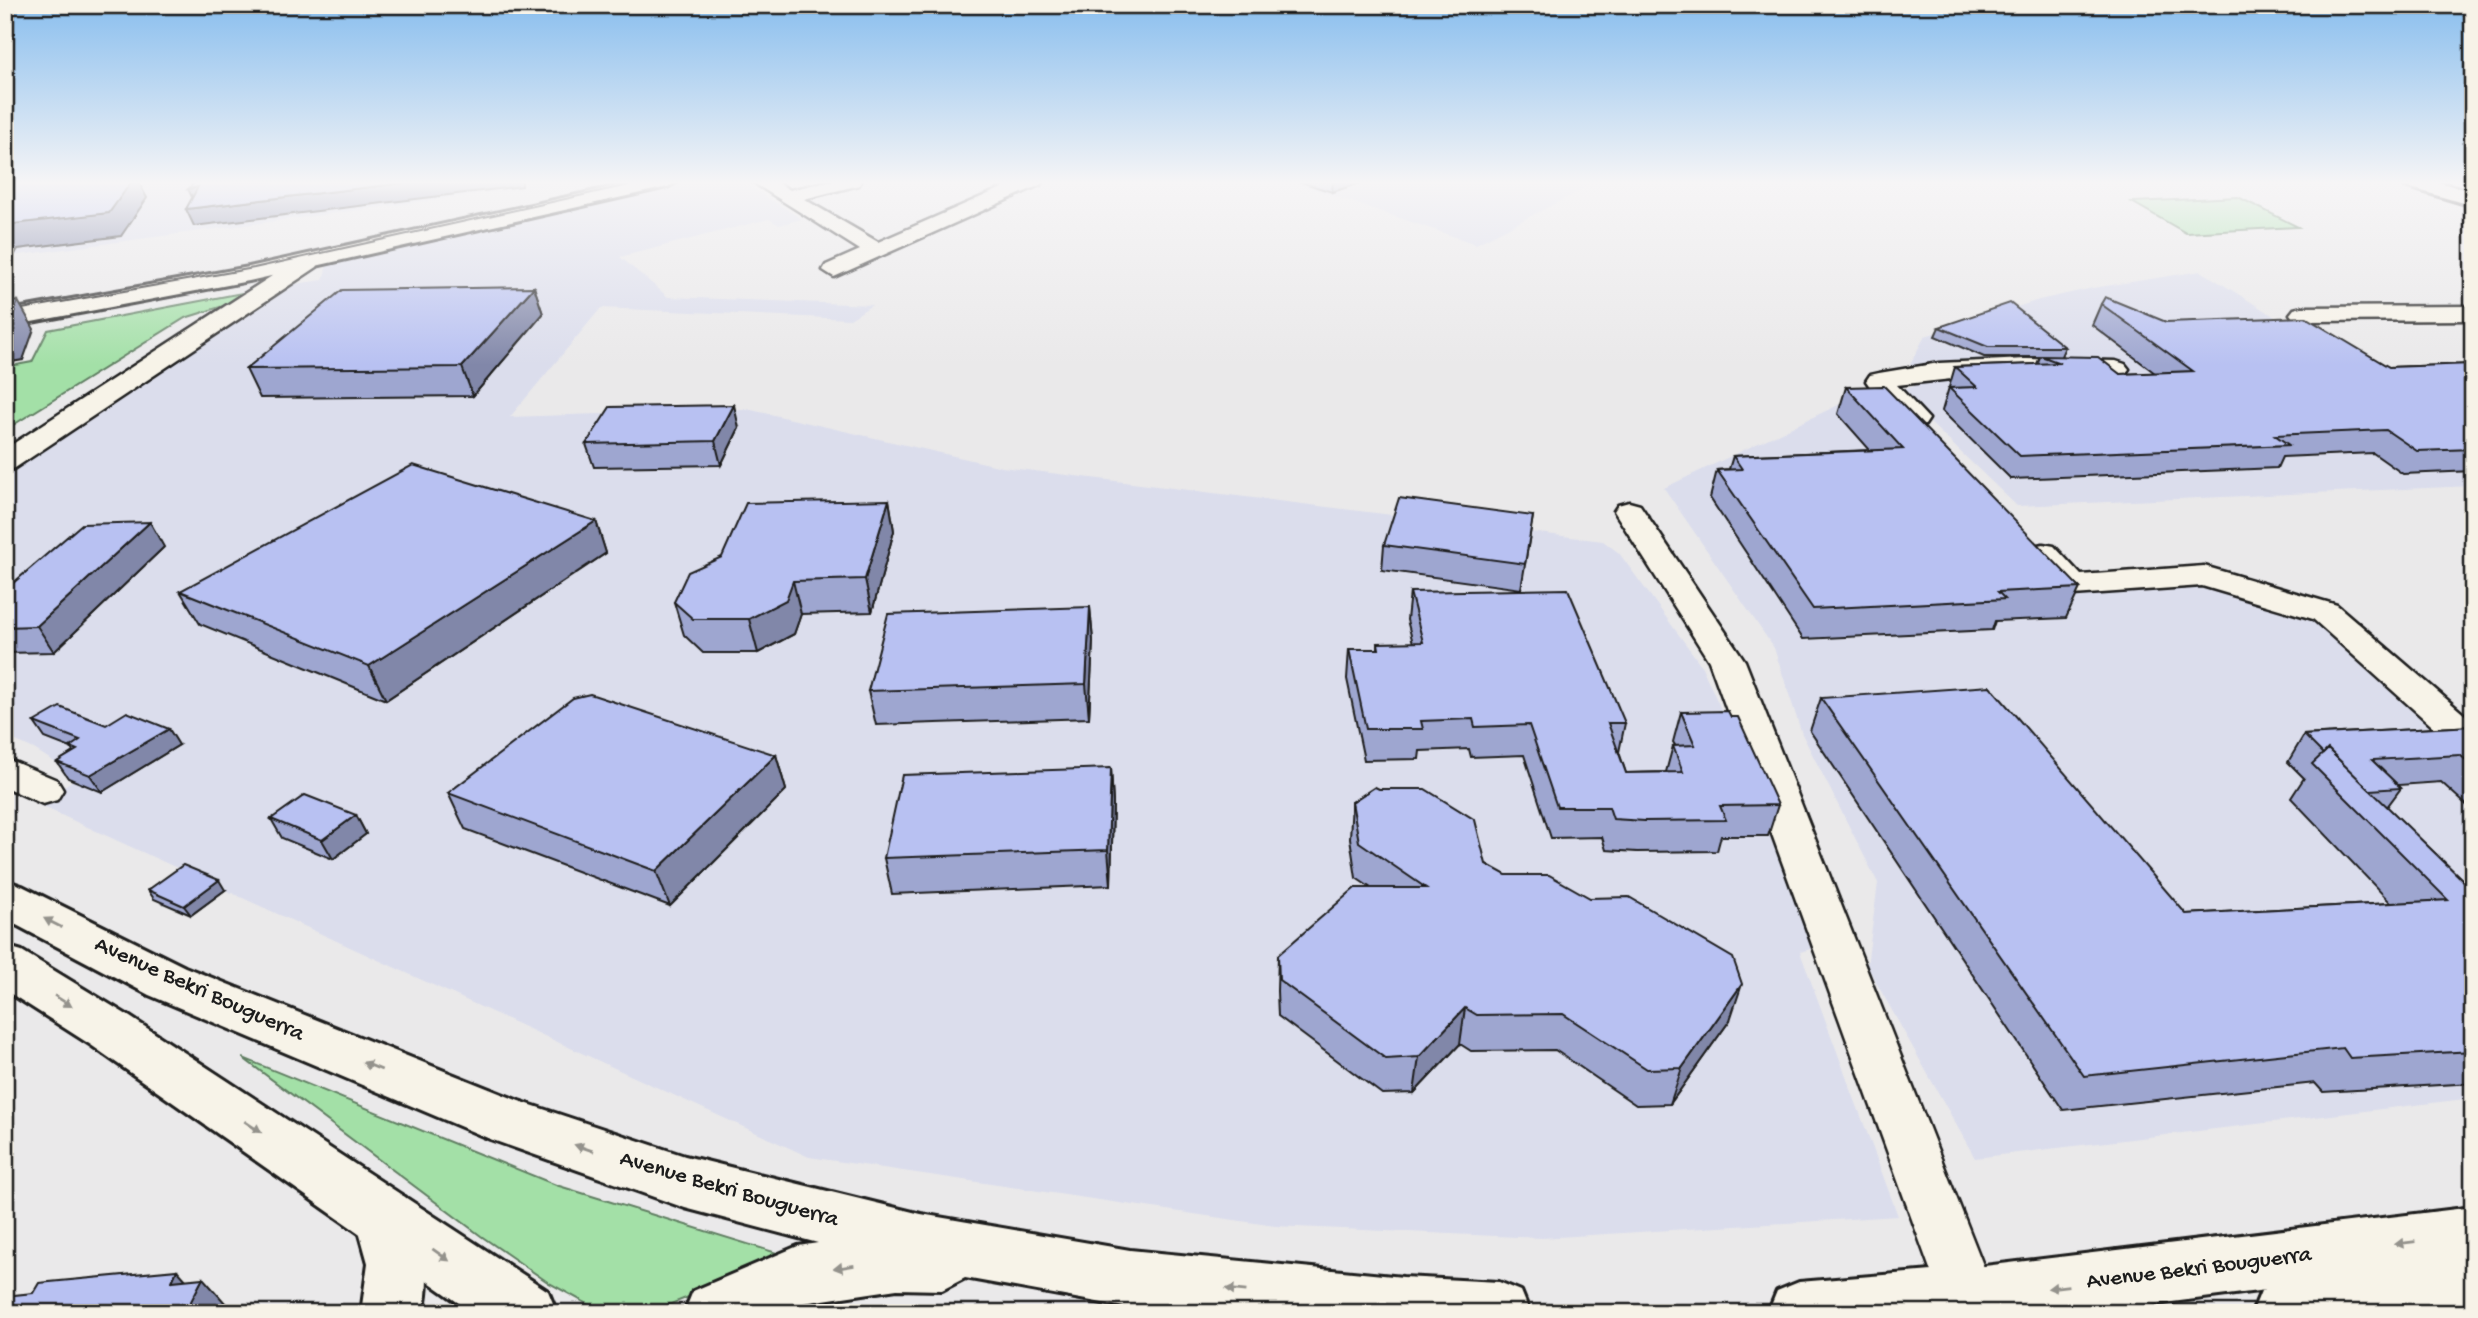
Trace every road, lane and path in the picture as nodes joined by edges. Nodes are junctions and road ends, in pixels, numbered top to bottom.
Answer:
1 (328, 243) edge
2 (395, 243) edge
3 (863, 243) edge
4 (889, 243) edge
5 (874, 249) junction
6 (309, 262) junction
7 (834, 270) dead end
8 (249, 274) junction
9 (279, 282) junction
10 (5, 304) edge
11 (2473, 313) edge
12 (2302, 314) edge
13 (5, 319) edge
14 (2116, 369) edge
15 (1935, 439) edge
16 (5, 462) edge
17 (1629, 511) dead end
18 (2027, 537) edge
19 (2473, 742) edge
20 (5, 771) edge
21 (43, 790) dead end
22 (5, 898) edge
23 (5, 965) edge
24 (384, 1216) junction
25 (2473, 1235) edge
26 (1035, 1263) junction
27 (2473, 1287) edge
28 (1968, 1298) junction
29 (392, 1313) edge
30 (526, 1313) edge
31 (715, 1313) edge
32 (1499, 1313) edge
33 (1799, 1313) edge
34 (2283, 1313) edge

1 - 10 main road
2 - 6 main road
3 - 5 street
4 - 5 street
5 - 7 street
6 - 8 main road
6 - 9 street
8 - 9 main road
8 - 13 main road
9 - 16 street
11 - 12 street
14 - 15 street
17 - 28 street
18 - 19 street
20 - 21 street
26 -> 22 main road, Avenue Bekri Bouguerra
23 -> 24 main road
24 - 29 main road
24 -> 30 main road
25 -> 28 main road, Avenue Bekri Bouguerra
26 -> 31 main road
32 -> 26 main road, Avenue Bekri Bouguerra
27 - 34 main road
28 - 33 main road, Avenue Bekri Bouguerra

